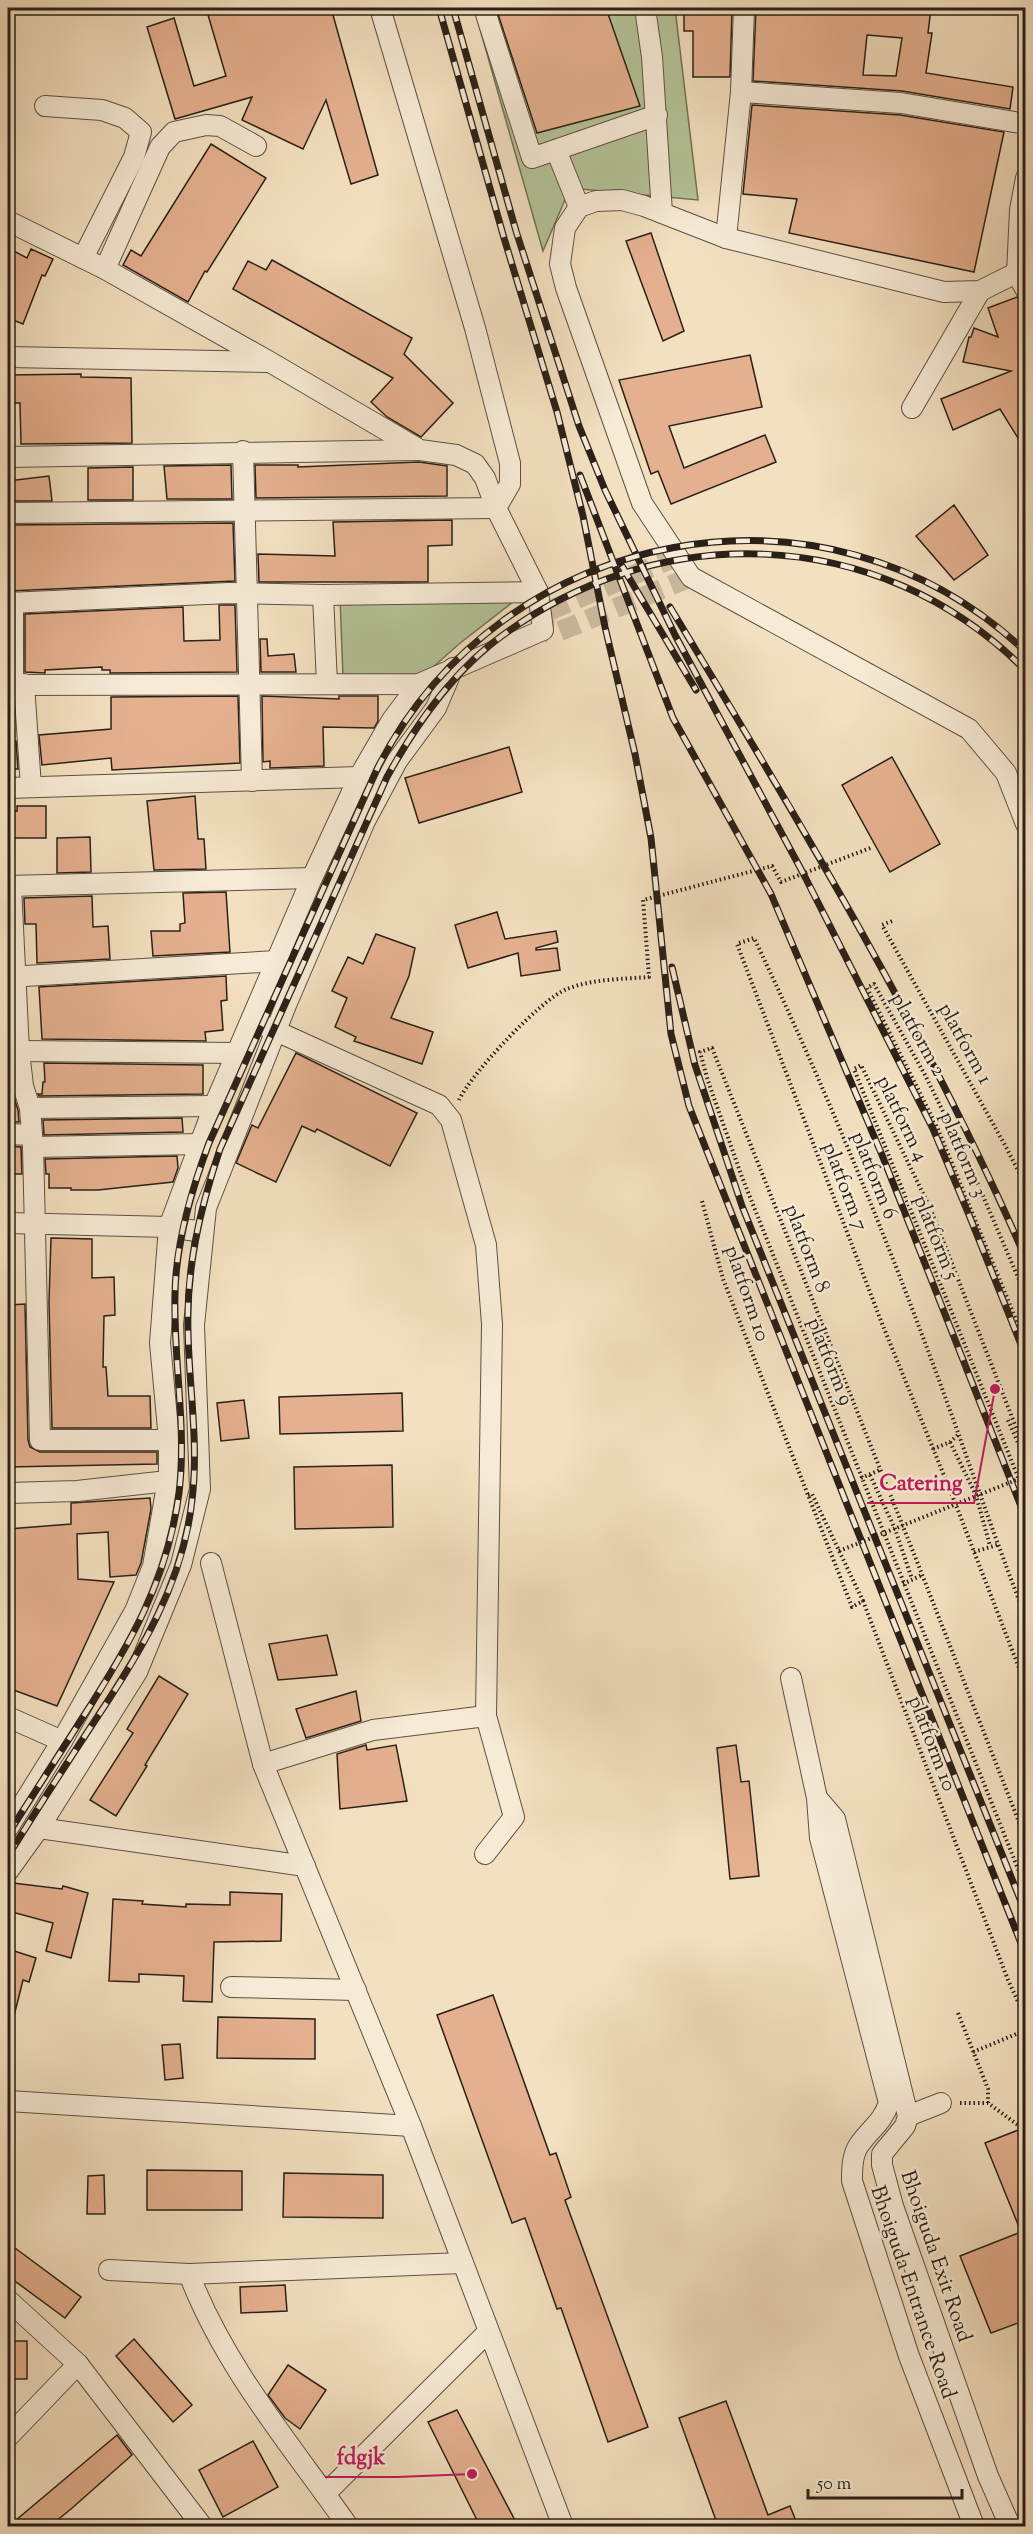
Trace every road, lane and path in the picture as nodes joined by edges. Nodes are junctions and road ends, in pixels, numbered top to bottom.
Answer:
1 (380, 8) edge
2 (484, 8) edge
3 (645, 8) edge
4 (744, 8) edge
5 (741, 92) junction
6 (45, 106) dead end
7 (657, 115) junction
8 (1026, 124) edge
9 (256, 146) dead end
10 (556, 150) junction
11 (1026, 178) edge
12 (579, 207) junction
13 (662, 213) junction
14 (8, 221) edge
15 (726, 238) junction
16 (83, 258) junction
17 (105, 269) junction
18 (1023, 277) edge
19 (980, 291) junction
20 (8, 357) edge
21 (270, 362) junction
22 (912, 408) dead end
23 (420, 450) junction
24 (243, 451) junction
25 (8, 457) edge
26 (496, 508) junction
27 (246, 511) junction
28 (8, 513) edge
29 (538, 592) junction
30 (247, 593) junction
31 (323, 595) junction
32 (10, 603) edge
33 (453, 668) junction
34 (15, 684) edge
35 (250, 684) junction
36 (327, 684) junction
37 (419, 684) junction
38 (358, 777) junction
39 (252, 781) junction
40 (386, 782) junction
41 (31, 787) junction
42 (8, 788) edge
43 (1026, 824) edge
44 (873, 847) dead end
45 (312, 878) junction
46 (9, 886) edge
47 (892, 921) dead end
48 (748, 941) joint
49 (277, 961) junction
50 (304, 966) junction
51 (11, 977) edge
52 (874, 984) joint
53 (251, 1022) junction
54 (277, 1029) junction
55 (19, 1051) junction
56 (700, 1052) joint
57 (238, 1053) junction
58 (861, 1065) joint
59 (15, 1086) edge
60 (214, 1106) junction
61 (30, 1108) junction
62 (451, 1120) junction
63 (8, 1134) edge
64 (33, 1141) junction
65 (200, 1144) junction
66 (1026, 1186) edge
67 (702, 1201) dead end
68 (8, 1223) edge
69 (36, 1224) junction
70 (169, 1227) junction
71 (203, 1232) junction
72 (1026, 1296) edge
73 (1026, 1344) edge
74 (1010, 1419) junction
75 (995, 1422) junction
76 (958, 1435) junction
77 (169, 1440) junction
78 (950, 1442) junction
79 (933, 1449) junction
80 (1026, 1453) edge
81 (1026, 1461) edge
82 (880, 1470) junction
83 (199, 1473) junction
84 (870, 1475) junction
85 (1026, 1476) edge
86 (169, 1478) junction
87 (861, 1478) junction
88 (8, 1493) edge
89 (810, 1494) junction
90 (976, 1495) junction
91 (1026, 1497) edge
92 (895, 1529) junction
93 (997, 1545) junction
94 (990, 1546) junction
95 (839, 1551) junction
96 (974, 1552) junction
97 (211, 1563) dead end
98 (153, 1566) junction
99 (178, 1570) junction
100 (922, 1575) junction
101 (912, 1579) junction
102 (903, 1584) junction
103 (863, 1601) junction
104 (1026, 1618) edge
105 (791, 1678) dead end
106 (1026, 1686) edge
107 (486, 1716) junction
108 (8, 1717) edge
109 (62, 1741) junction
110 (263, 1764) junction
111 (817, 1798) junction
112 (8, 1828) edge
113 (39, 1828) junction
114 (1026, 1840) edge
115 (484, 1854) dead end
116 (305, 1866) junction
117 (8, 1871) edge
118 (1026, 1889) edge
119 (231, 1987) dead end
120 (356, 1990) junction
121 (958, 2013) dead end
122 (1026, 2019) edge
123 (1026, 2030) edge
124 (973, 2052) junction
125 (8, 2101) edge
126 (941, 2103) joint
127 (988, 2103) junction
128 (908, 2116) junction
129 (411, 2126) junction
130 (1022, 2128) dead end
131 (462, 2263) junction
132 (109, 2270) dead end
133 (189, 2274) junction
134 (8, 2300) edge
135 (488, 2332) junction
136 (78, 2364) junction
137 (8, 2437) edge
138 (325, 2494) junction
139 (202, 2526) edge
140 (348, 2526) edge
141 (563, 2526) edge
142 (974, 2526) edge
143 (1010, 2526) edge

1 - 26 street
2 - 10 street
3 - 7 street
4 - 5 street
5 - 8 street
5 - 15 street
6 - 16 street
7 - 10 street
7 - 13 street
9 - 17 street
10 - 12 street
11 - 18 street
12 - 13 street
12 - 43 street
13 - 15 street
14 - 16 street
15 - 19 street
16 - 17 street
17 - 21 street
18 - 19 street
19 - 22 street
20 - 21 street
21 - 23 street
23 - 24 street
23 - 26 street
24 - 25 street
24 - 27 street
26 - 27 street
26 - 29 street
27 - 28 street
27 - 30 street
29 - 31 street
29 - 33 street
30 - 31 street
30 - 32 street
30 - 35 street
31 - 36 street
32 - 34 street
33 - 37 street
33 - 40 street
34 - 35 street
34 - 41 street
35 - 36 street
35 - 39 street
36 - 37 street
37 - 38 street
38 - 39 street
38 - 40 street
38 - 45 street
39 - 41 street
40 - 50 street
41 - 42 street
44 - 62 path
45 - 46 street
45 - 49 street
46 - 51 street
47 - 66 path, platform 1
48 - 76 path, platform 6
48 - 79 path, platform 7
49 - 50 street
49 - 51 street
49 - 53 street
50 - 54 street
51 - 55 street
52 - 72 path, platform 2
52 - 73 path, platform 3
53 - 54 street
53 - 57 street
54 - 62 street
54 - 71 street
55 - 57 street
55 - 59 street
56 - 82 path, platform 8
56 - 87 path, platform 9
57 - 60 street
58 - 74 path, platform 4
58 - 75 path, platform 5
59 - 61 street
60 - 61 street
60 - 65 street
61 - 64 street
62 - 107 street
63 - 64 street
64 - 65 street
64 - 69 street
65 - 70 street
67 - 89 path, platform 10
68 - 69 street
69 - 70 street
69 - 77 street
70 - 71 street
70 - 77 street
71 - 83 street
74 - 75 path
74 - 80 path, platform 4
74 - 81 path
75 - 91 path, platform 5
76 - 78 path
76 - 93 path, platform 6
77 - 86 street
78 - 79 path
78 - 90 path
79 - 96 path, platform 7
82 - 84 path
82 - 100 path, platform 8
83 - 86 street
83 - 99 street
84 - 87 path
84 - 92 path
85 - 90 path, bridge
86 - 88 street
86 - 98 street
87 - 102 path, platform 9
89 - 95 path
89 - 103 path, platform 10
90 - 92 path, bridge
90 - 94 path
92 - 95 path, bridge
92 - 101 path
93 - 94 path
93 - 104 path, platform 6
94 - 96 path
95 - 103 path
96 - 106 path, platform 7
97 - 110 street
98 - 99 street
98 - 109 street
99 - 113 street
100 - 101 path
100 - 114 path, platform 8
101 - 102 path
102 - 118 path, platform 9
103 - 122 path, platform 10
105 - 111 street
107 - 110 street
107 - 115 street
108 - 109 street
109 - 112 street
110 - 116 street
111 - 128 street
111 - 142 street, Bhoiguda Entrance Road
113 - 116 street
113 - 117 street
116 - 120 street
119 - 120 street
120 - 129 street
121 - 124 path
123 - 124 path
124 - 127 path
125 - 129 street
126 - 127 path
126 - 128 street
127 - 130 path
128 - 143 street, Bhoiguda Exit Road
129 - 131 street
131 - 133 street
131 - 135 street
132 - 133 street
133 - 138 street
134 - 136 street
135 - 138 street
135 - 141 street
136 - 137 street
136 - 139 street
138 - 140 street

